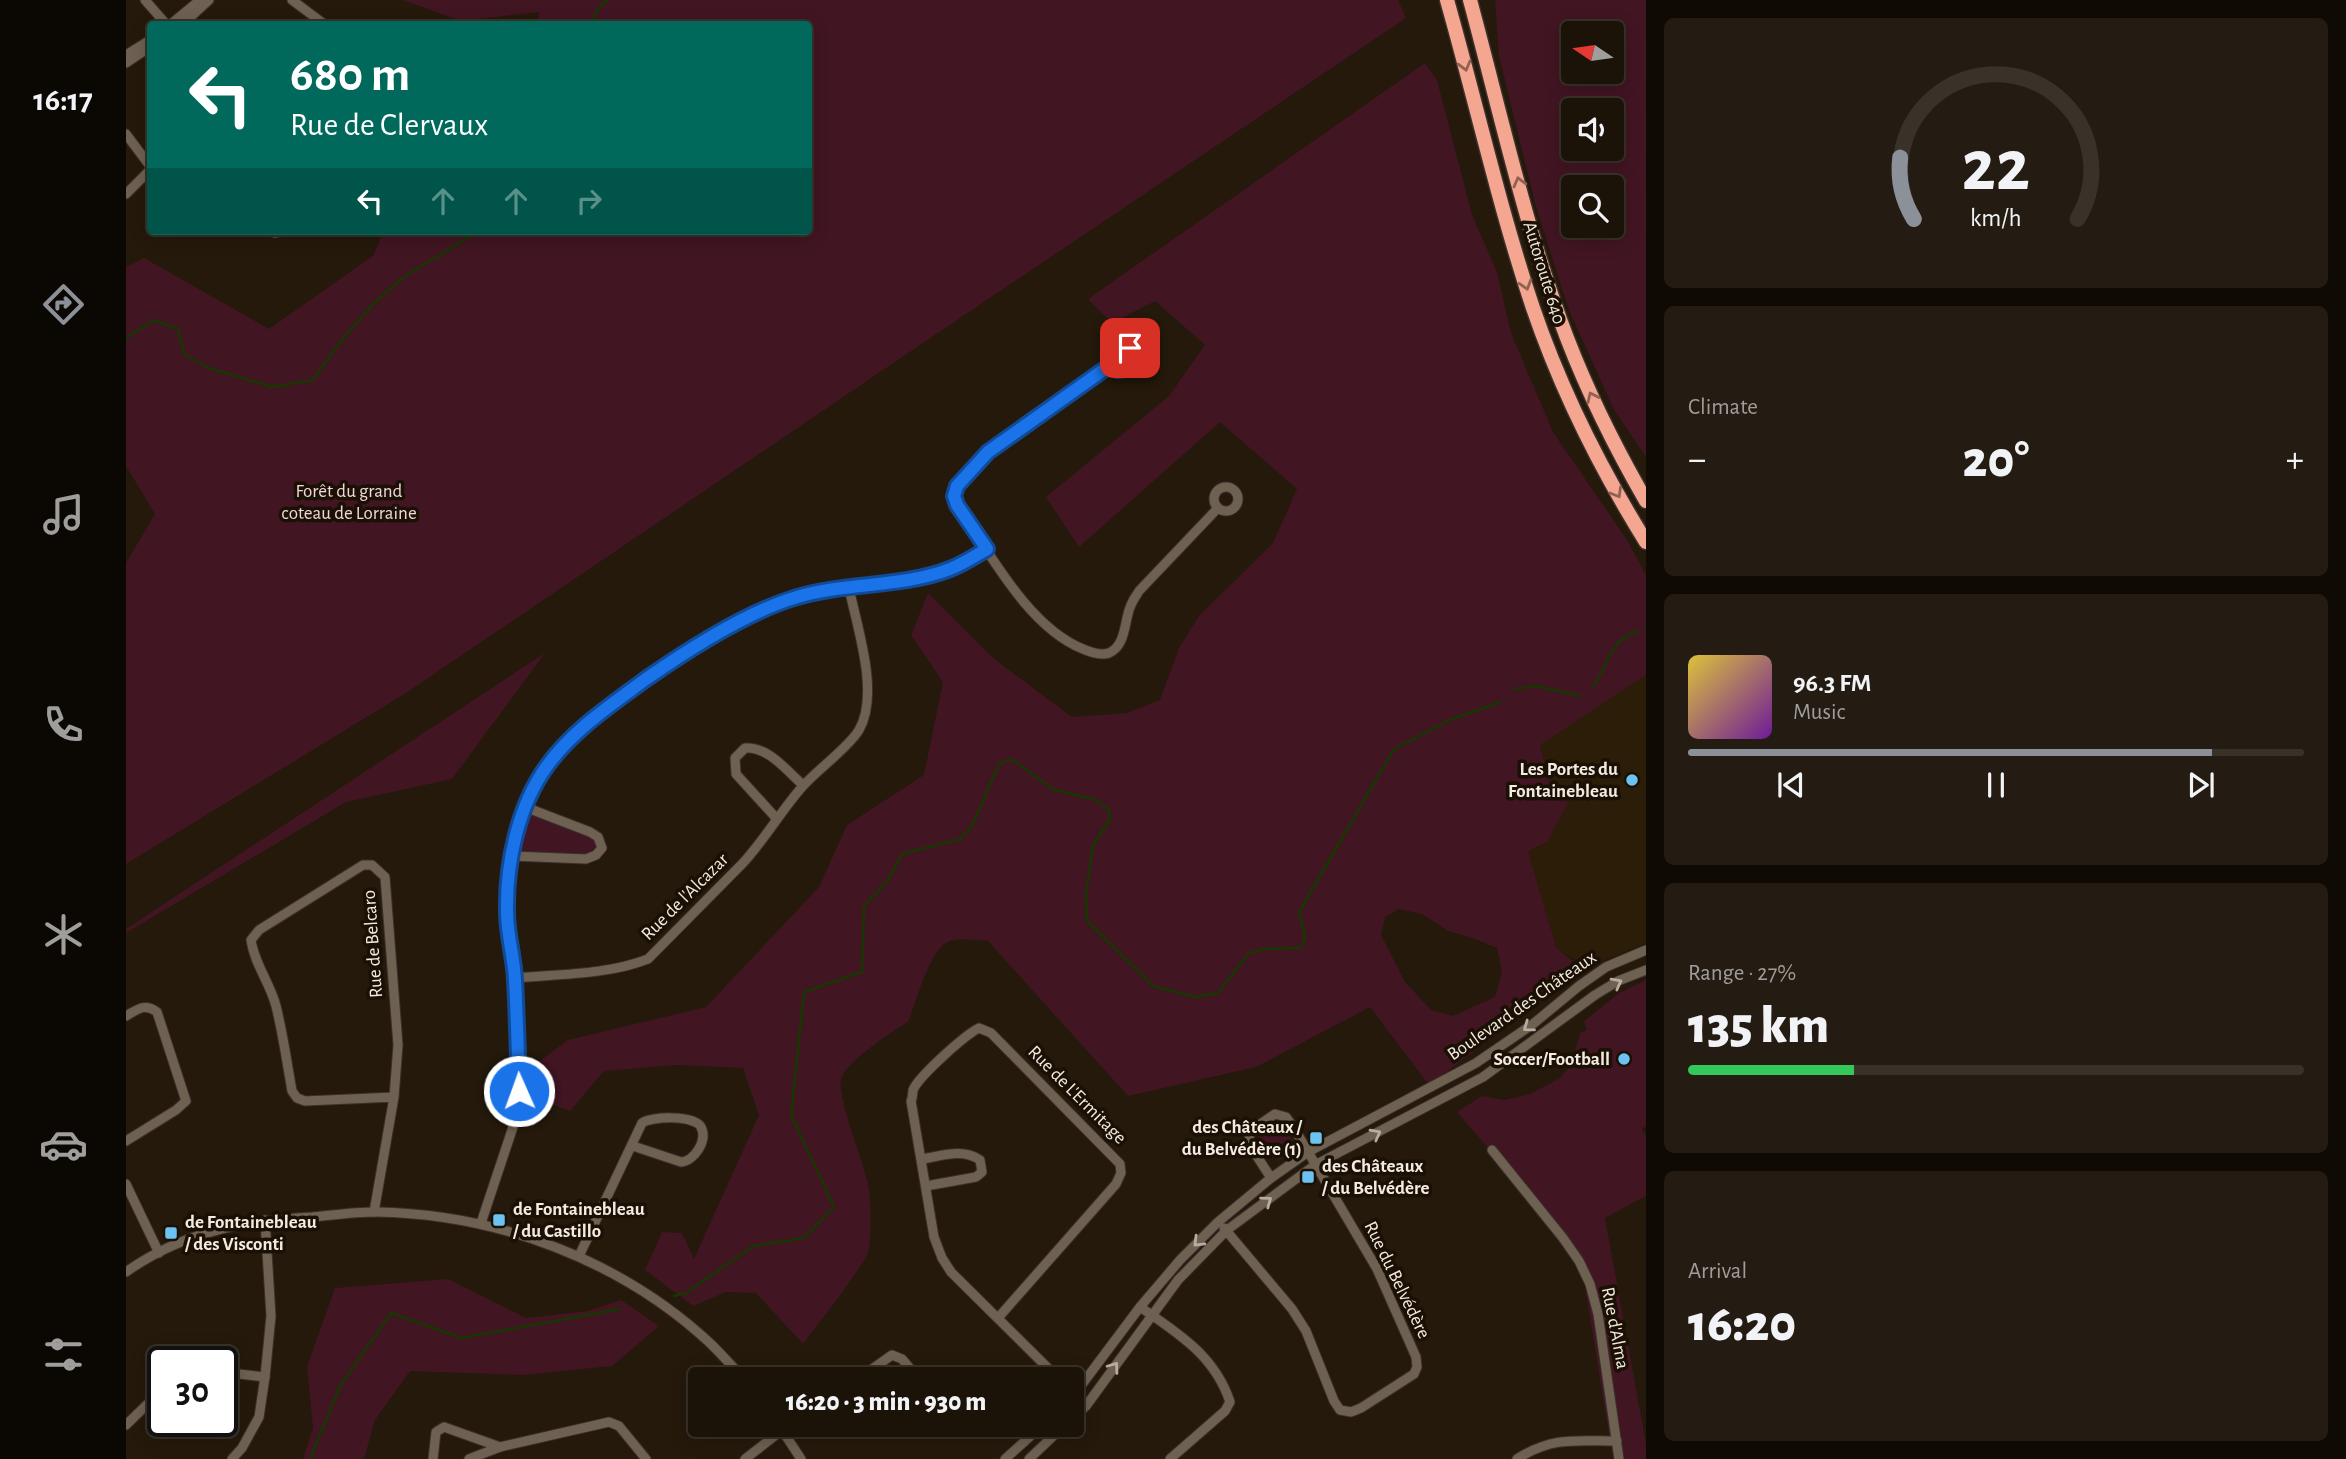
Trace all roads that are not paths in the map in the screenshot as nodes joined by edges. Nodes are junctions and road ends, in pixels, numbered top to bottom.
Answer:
1 (145, 0) edge
2 (200, 0) edge
3 (209, 0) edge
4 (292, 0) edge
5 (1447, 0) edge
6 (1470, 0) edge
7 (165, 21) edge
8 (172, 21) edge
9 (186, 21) edge
10 (320, 21) edge
11 (147, 42) edge
12 (147, 49) edge
13 (126, 55) edge
14 (126, 63) edge
15 (126, 134) edge
16 (147, 164) edge
17 (147, 171) edge
18 (126, 194) edge
19 (1109, 366) dead end
20 (1646, 501) edge
21 (1218, 508) dead end
22 (1646, 542) edge
23 (987, 549) junction
24 (849, 588) junction
25 (803, 785) junction
26 (525, 807) junction
27 (777, 819) junction
28 (512, 856) junction
29 (1646, 950) edge
30 (1646, 970) edge
31 (515, 978) junction
32 (126, 1016) edge
33 (394, 1097) junction
34 (126, 1141) edge
35 (633, 1146) junction
36 (1492, 1150) dead end
37 (1308, 1152) junction
38 (922, 1159) junction
39 (1315, 1165) junction
40 (1271, 1178) junction
41 (126, 1184) edge
42 (926, 1186) junction
43 (374, 1212) junction
44 (265, 1220) junction
45 (1218, 1222) junction
46 (481, 1223) junction
47 (1227, 1230) junction
48 (159, 1253) junction
49 (579, 1256) junction
50 (126, 1272) edge
51 (1140, 1307) junction
52 (1152, 1315) junction
53 (998, 1318) junction
54 (732, 1367) edge
55 (876, 1367) edge
56 (908, 1367) edge
57 (1047, 1367) edge
58 (238, 1374) edge
59 (265, 1377) junction
60 (1084, 1379) edge
61 (147, 1405) edge
62 (1086, 1406) edge
63 (126, 1425) edge
64 (770, 1437) edge
65 (789, 1437) edge
66 (1030, 1437) edge
67 (1052, 1437) edge
68 (1616, 1441) junction
69 (500, 1447) junction
70 (232, 1459) edge
71 (433, 1459) edge
72 (469, 1459) edge
73 (646, 1459) edge
74 (745, 1459) edge
75 (801, 1459) edge
76 (1005, 1459) edge
77 (1029, 1459) edge
78 (1170, 1459) edge
79 (1517, 1459) edge
80 (1619, 1459) edge

1 - 7 street
2 - 8 street
3 - 9 street
4 - 10 street
5 -> 22 highway, Autoroute 640
20 -> 6 highway, Autoroute 640
11 - 13 street
12 - 14 street
15 - 16 street
17 - 18 street
19 - 23 street
21 - 23 street
23 - 24 street
24 - 25 street, Rue de l'Alcazar
24 - 26 street
25 - 27 street, Rue de l'Alcazar
25 - 27 street
26 - 28 street
26 - 28 street
27 - 31 street, Rue de l'Alcazar
28 - 31 street
29 -> 37 street, Boulevard des Châteaux
39 -> 30 street, Boulevard des Châteaux
31 - 46 street
32 - 34 street
33 - 33 street, Rue de Belcaro
33 - 43 street, Rue de Belcaro
35 - 35 street
35 - 49 street
36 - 68 street, Rue d'Alma
37 - 39 street, Rue du Belvédère
37 - 40 street, Boulevard des Châteaux
37 - 40 street
38 - 42 street, Rue de L'Ermitage
38 - 42 street
38 - 53 street, Rue de L'Ermitage
47 -> 39 street, Boulevard des Châteaux
39 - 47 street, Rue du Belvédère
40 - 45 street, Boulevard des Châteaux
41 - 48 street
42 - 53 street, Rue de L'Ermitage
43 - 44 street
43 - 46 street
44 - 48 street
44 - 59 street
45 - 47 street, Rue du Belvédère
45 -> 51 street, Boulevard des Châteaux
46 - 49 street
47 - 52 street, Boulevard des Châteaux
48 - 50 street
49 - 54 street
51 - 52 street
51 - 60 street, Boulevard des Châteaux
62 -> 52 street, Boulevard des Châteaux
52 - 78 street
53 - 57 street, Rue de L'Ermitage
55 - 56 street
58 - 59 street
59 - 70 street
61 - 63 street
64 - 74 street
65 - 75 street
66 - 76 street
67 - 77 street
68 - 79 street
68 - 80 street, Rue d'Alma
69 - 71 street
69 - 72 street
69 - 73 street

